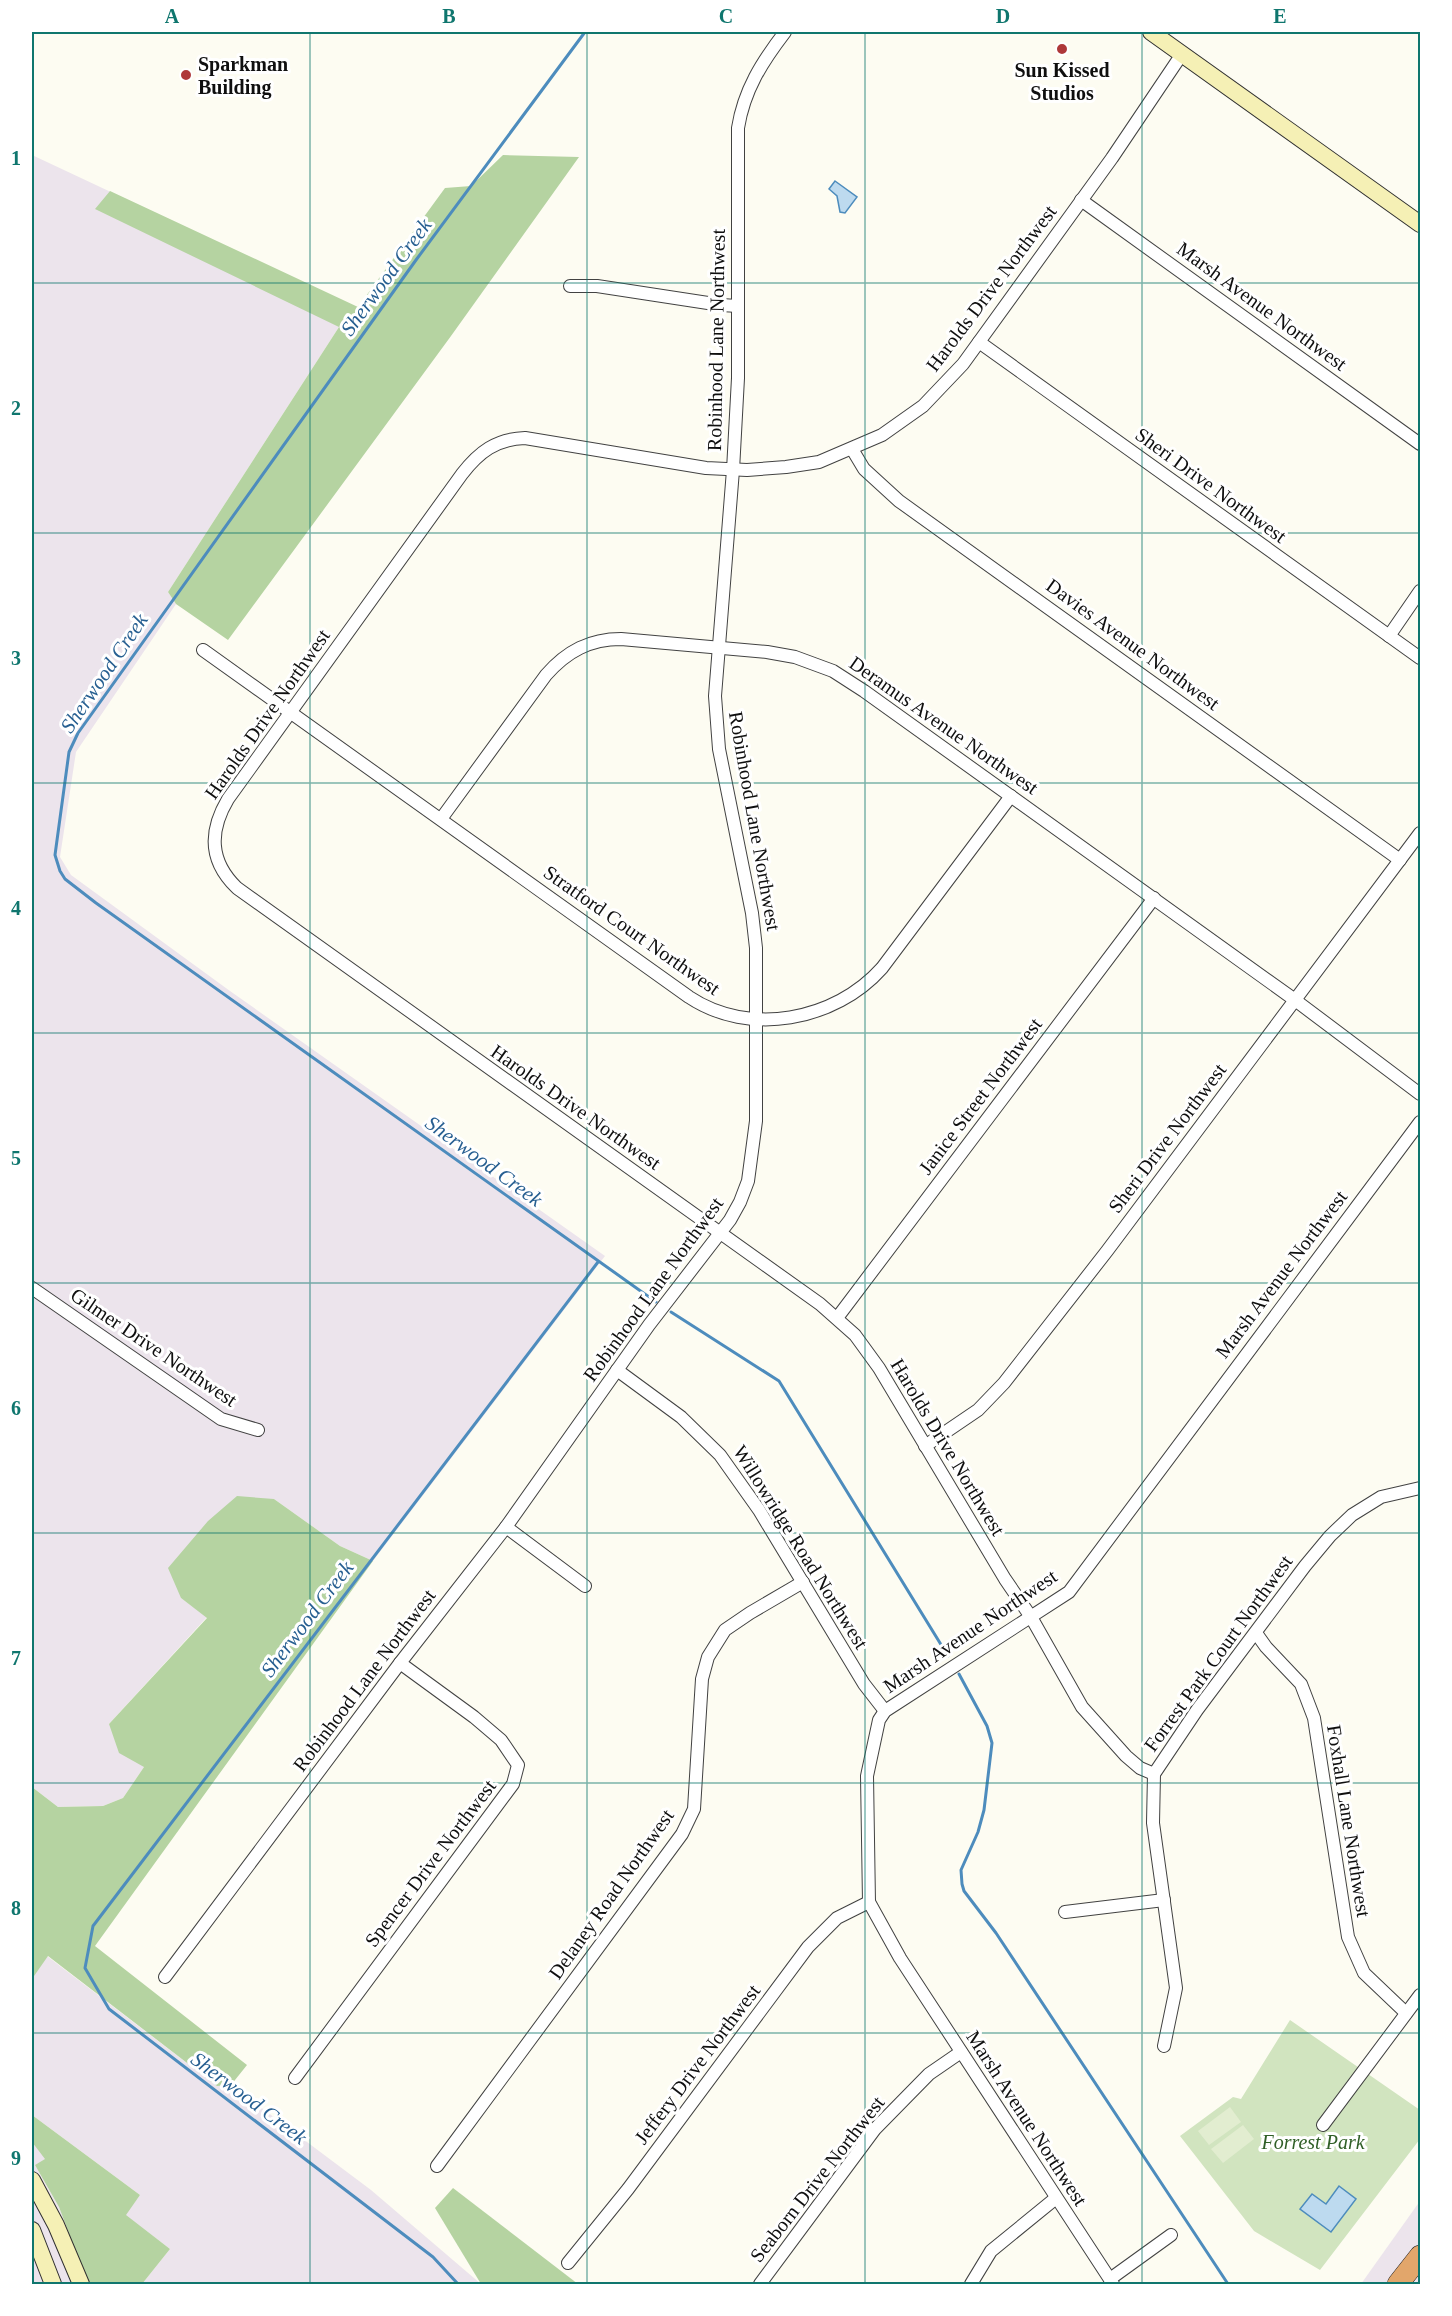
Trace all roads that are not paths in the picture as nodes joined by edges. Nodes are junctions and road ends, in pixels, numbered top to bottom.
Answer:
1 (785, 32) edge
2 (1151, 32) edge
3 (1182, 54) junction
4 (1081, 200) junction
5 (1420, 224) edge
6 (570, 286) dead end
7 (738, 306) junction
8 (979, 342) junction
9 (1420, 444) edge
10 (852, 449) junction
11 (733, 470) junction
12 (1420, 591) edge
13 (1389, 636) junction
14 (718, 648) junction
15 (203, 650) dead end
16 (1420, 658) edge
17 (292, 713) junction
18 (1011, 796) junction
19 (441, 819) junction
20 (1420, 833) edge
21 (1400, 860) junction
22 (1154, 898) junction
23 (1295, 1000) junction
24 (757, 1019) junction
25 (1420, 1094) edge
26 (1420, 1122) edge
27 (720, 1234) junction
28 (32, 1288) edge
29 (837, 1318) junction
30 (617, 1370) junction
31 (258, 1430) dead end
32 (925, 1446) junction
33 (1420, 1488) edge
34 (506, 1527) junction
35 (802, 1582) junction
36 (585, 1586) dead end
37 (1031, 1617) junction
38 (1256, 1633) junction
39 (400, 1663) junction
40 (885, 1711) junction
41 (1154, 1774) junction
42 (1164, 1900) junction
43 (869, 1902) junction
44 (1065, 1912) dead end
45 (165, 1977) dead end
46 (1420, 1995) edge
47 (1406, 2013) junction
48 (1164, 2046) dead end
49 (961, 2052) junction
50 (295, 2078) dead end
51 (1323, 2125) dead end
52 (437, 2166) dead end
53 (32, 2180) edge
54 (1056, 2198) junction
55 (32, 2230) edge
56 (1171, 2235) dead end
57 (1420, 2256) edge
58 (568, 2263) dead end
59 (1112, 2282) edge
60 (53, 2284) edge
61 (81, 2284) edge
62 (760, 2284) edge
63 (971, 2284) edge
64 (1398, 2284) edge

1 - 7 street, Robinhood Lane Northwest
2 - 3 main road
3 - 4 street, Harolds Drive Northwest
3 - 5 main road
4 - 8 street, Harolds Drive Northwest
4 - 9 street, Marsh Avenue Northwest
6 - 7 street
7 - 11 street, Robinhood Lane Northwest
8 - 10 street, Harolds Drive Northwest
8 - 13 street, Sheri Drive Northwest
10 - 11 street, Harolds Drive Northwest
10 - 21 street, Davies Avenue Northwest
11 - 14 street, Robinhood Lane Northwest
11 - 17 street, Harolds Drive Northwest
12 - 13 street
13 - 16 street, Sheri Drive Northwest
14 - 18 street, Deramus Avenue Northwest
14 - 19 street, Deramus Avenue Northwest
14 - 24 street, Robinhood Lane Northwest
15 - 17 street, Stratford Court Northwest
17 - 19 street, Stratford Court Northwest
17 - 27 street, Harolds Drive Northwest
18 - 22 street, Deramus Avenue Northwest
18 - 24 street, Stratford Court Northwest
19 - 24 street, Stratford Court Northwest
20 - 21 street, Sheri Drive Northwest
21 - 23 street, Sheri Drive Northwest
22 - 23 street, Deramus Avenue Northwest
22 - 29 street, Janice Street Northwest
23 - 25 street, Deramus Avenue Northwest
23 - 32 street, Sheri Drive Northwest
24 - 27 street, Robinhood Lane Northwest
26 - 37 street, Marsh Avenue Northwest
27 - 29 street, Harolds Drive Northwest
27 - 30 street, Robinhood Lane Northwest
28 - 31 street, Gilmer Drive Northwest
29 - 32 street, Harolds Drive Northwest
30 - 34 street, Robinhood Lane Northwest
30 - 35 street, Willowridge Road Northwest
32 - 37 street, Harolds Drive Northwest
33 - 38 street, Forrest Park Court Northwest
34 - 36 street
34 - 39 street, Robinhood Lane Northwest
35 - 40 street, Willowridge Road Northwest
35 - 52 street, Delaney Road Northwest
37 - 40 street, Marsh Avenue Northwest
37 - 41 street, Harolds Drive Northwest
38 - 41 street, Forrest Park Court Northwest
38 - 47 street, Foxhall Lane Northwest
39 - 45 street, Robinhood Lane Northwest
39 - 50 street, Spencer Drive Northwest
40 - 43 street, Marsh Avenue Northwest
41 - 42 street, Forrest Park Court Northwest
42 - 44 street
42 - 48 street, Forrest Park Court Northwest
43 - 49 street, Marsh Avenue Northwest
43 - 58 street, Jeffery Drive Northwest
46 - 47 street
47 - 51 street
49 - 54 street, Marsh Avenue Northwest
49 - 62 street, Seaborn Drive Northwest
53 - 61 main road
54 - 59 street, Marsh Avenue Northwest
54 - 63 street
55 - 60 main road
56 - 59 street
57 - 64 highway

